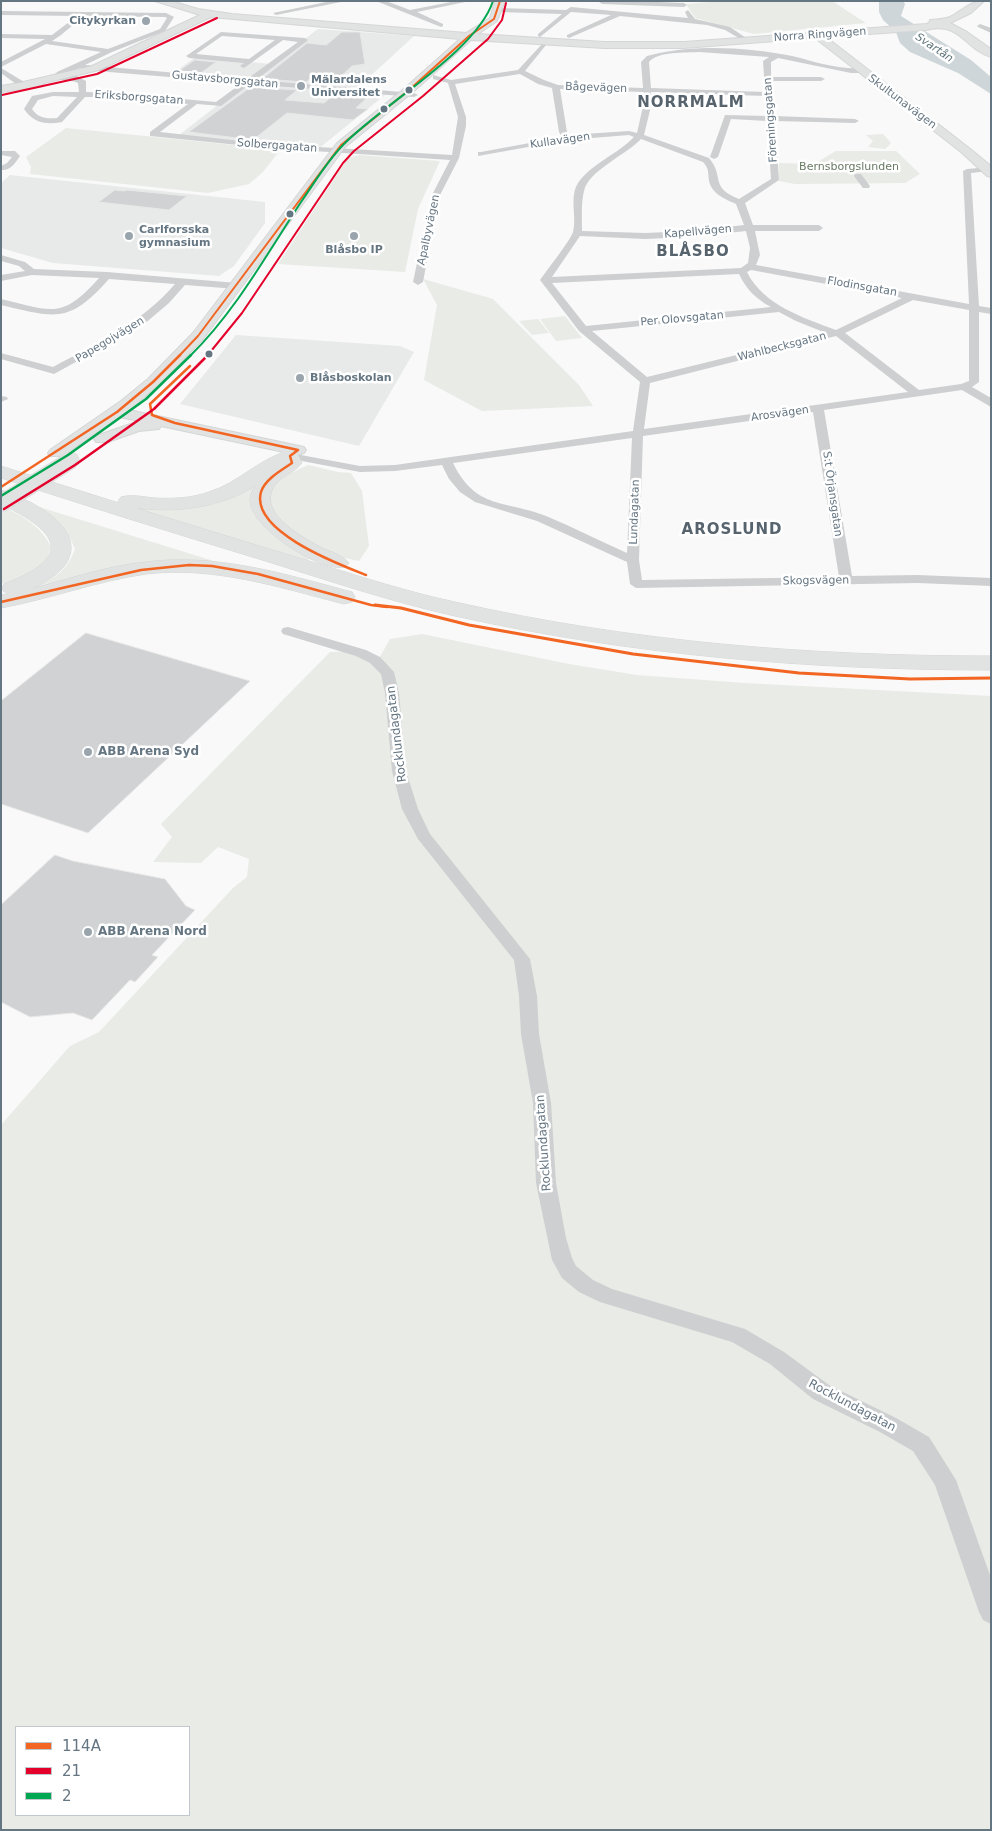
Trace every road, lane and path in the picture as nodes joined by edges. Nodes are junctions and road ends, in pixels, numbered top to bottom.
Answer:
1 (160, 1) edge
2 (174, 1) edge
3 (343, 1) edge
4 (379, 1) edge
5 (467, 1) edge
6 (550, 1) edge
7 (580, 1) edge
8 (966, 1) edge
9 (979, 1) edge
10 (594, 2) edge
11 (653, 3) edge
12 (683, 3) edge
13 (499, 6) edge
14 (536, 10) junction
15 (569, 11) junction
16 (409, 12) junction
17 (1, 13) edge
18 (211, 13) junction
19 (276, 14) dead end
20 (82, 15) junction
21 (622, 15) junction
22 (692, 20) junction
23 (943, 21) junction
24 (554, 24) junction
25 (441, 26) dead end
26 (980, 26) dead end
27 (587, 27) junction
28 (869, 30) junction
29 (991, 32) edge
30 (815, 33) junction
31 (842, 33) junction
32 (476, 35) junction
33 (540, 35) dead end
34 (1, 36) edge
35 (569, 36) dead end
36 (54, 37) junction
37 (282, 38) junction
38 (744, 38) junction
39 (787, 38) junction
40 (46, 42) junction
41 (827, 43) junction
42 (543, 45) dead end
43 (109, 51) junction
44 (991, 54) edge
45 (189, 56) junction
46 (776, 56) junction
47 (181, 60) dead end
48 (252, 61) junction
49 (1, 65) edge
50 (174, 65) dead end
51 (80, 66) junction
52 (95, 68) junction
53 (1, 70) edge
54 (861, 71) junction
55 (521, 72) junction
56 (160, 74) junction
57 (436, 77) junction
58 (67, 79) junction
59 (768, 79) junction
60 (821, 79) dead end
61 (225, 80) junction
62 (250, 82) junction
63 (451, 82) junction
64 (23, 85) junction
65 (558, 86) junction
66 (1, 89) edge
67 (648, 90) junction
68 (769, 94) junction
69 (83, 95) junction
70 (409, 95) junction
71 (195, 102) junction
72 (732, 105) junction
73 (771, 119) junction
74 (855, 121) dead end
75 (640, 135) junction
76 (567, 138) junction
77 (341, 150) junction
78 (1, 152) edge
79 (968, 152) junction
80 (481, 154) dead end
81 (714, 157) dead end
82 (455, 158) junction
83 (2, 170) edge
84 (968, 170) junction
85 (989, 171) edge
86 (858, 176) dead end
87 (866, 186) dead end
88 (740, 202) junction
89 (749, 228) junction
90 (819, 228) dead end
91 (577, 233) junction
92 (1, 258) edge
93 (746, 269) junction
94 (32, 272) junction
95 (107, 275) junction
96 (1, 278) edge
97 (545, 280) junction
98 (183, 281) junction
99 (418, 282) dead end
100 (244, 286) junction
101 (914, 296) junction
102 (1, 302) edge
103 (974, 307) junction
104 (781, 309) junction
105 (991, 311) edge
106 (583, 328) junction
107 (837, 333) junction
108 (1, 356) edge
109 (54, 372) joint
110 (645, 381) junction
111 (964, 387) junction
112 (917, 394) junction
113 (989, 400) edge
114 (150, 404) junction
115 (818, 409) junction
116 (124, 414) junction
117 (175, 423) junction
118 (158, 426) junction
119 (638, 434) junction
120 (102, 439) junction
121 (294, 453) junction
122 (64, 457) junction
123 (446, 461) junction
124 (2, 480) edge
125 (1, 496) edge
126 (1, 504) edge
127 (633, 560) junction
128 (324, 577) junction
129 (846, 580) junction
130 (991, 582) edge
131 (642, 584) joint
132 (361, 589) junction
133 (1, 592) edge
134 (1, 602) edge
135 (288, 631) dead end
136 (991, 663) edge
137 (991, 678) edge
138 (991, 1612) edge

1 - 18 street, Norra Ringvägen
2 - 18 street, Norra Ringvägen
3 - 19 street
4 - 16 street
5 - 16 street
6 - 14 street
7 - 15 street
8 - 23 street
9 - 23 street
10 - 11 street
11 - 12 street
11 - 21 street
12 - 22 street
13 - 14 street
13 - 32 street
14 - 15 street
15 - 21 street
15 - 24 street
16 - 25 street
17 - 20 street
18 - 32 street, Norra Ringvägen
18 - 52 street
20 - 36 street
20 - 43 street
21 - 22 street
21 - 27 street
22 - 38 street
23 - 28 street, Norra Ringvägen
23 - 28 street, Norra Ringvägen
23 - 44 street
24 - 27 street
24 - 33 street
26 - 29 street
27 - 35 street
28 - 30 street
28 - 31 street, Norra Ringvägen
30 - 31 street, Norra Ringvägen
30 - 38 street, Norra Ringvägen
30 - 39 street, Norra Ringvägen
30 - 41 street, Skultunavägen
31 - 41 street
32 - 38 street, Norra Ringvägen
32 - 57 street
32 - 70 street
34 - 36 street
36 - 40 street
37 - 45 street
37 - 48 street
37 - 62 street, Eriksborgsgatan
38 - 39 street, Norra Ringvägen
39 - 41 street
40 - 43 street
40 - 49 street
41 - 54 street, Skultunavägen
42 - 55 street
43 - 51 street
45 - 47 street
45 - 48 street
46 - 54 street
46 - 59 street, Föreningsgatan
46 - 67 street
48 - 61 street
50 - 56 street
51 - 52 street, Gustavsborgsgatan
51 - 58 street
52 - 56 street, Gustavsborgsgatan
52 - 58 street
53 - 64 street
54 - 79 street, Skultunavägen
55 - 63 street
55 - 65 street, Bågevägen
56 - 61 street, Gustavsborgsgatan
57 - 63 street
57 - 70 street
58 - 64 street
58 - 69 street
59 - 60 street
59 - 68 street, Föreningsgatan
61 - 62 street, Gustavsborgsgatan
62 - 70 street, Gustavsborgsgatan
62 - 71 street, Eriksborgsgatan
63 - 82 street, Apalbyvägen
64 - 66 street
65 - 67 street, Bågevägen
65 - 76 street
67 - 72 street, Bågevägen
67 - 75 street
68 - 72 street, Bågevägen
68 - 73 street, Föreningsgatan
69 - 69 street, Eriksborgsgatan
69 - 71 street, Eriksborgsgatan
70 - 77 street
71 - 77 street, Solbergagatan
72 - 73 street
72 - 81 street
73 - 74 street
73 - 88 street, Föreningsgatan
75 - 76 street, Kullavägen
75 - 88 street, Kullavägen
75 - 91 street
76 - 80 street, Kullavägen
77 - 82 street, Solbergagatan
77 - 100 street
78 - 83 street
79 - 84 street
79 - 85 street, Skultunavägen
82 - 99 street, Apalbyvägen
84 - 85 street
84 - 103 street
86 - 87 street
88 - 89 street
89 - 90 street, Kapellvägen
89 - 91 street, Kapellvägen
89 - 93 street
91 - 97 street
92 - 94 street
93 - 97 street, Flodinsgatan
93 - 101 street, Flodinsgatan
93 - 104 street
94 - 95 street
94 - 96 street
95 - 98 street
95 - 102 street
97 - 106 street
98 - 100 street
98 - 109 street, Papegojvägen
100 - 114 street
100 - 116 street
101 - 103 street, Flodinsgatan
101 - 107 street, Wahlbecksgatan
103 - 105 street, Flodinsgatan
103 - 111 street
104 - 106 street, Per Olovsgatan
104 - 107 street
106 - 110 street
107 - 110 street, Wahlbecksgatan
107 - 112 street
108 - 109 street
110 - 119 street, Lundagatan
111 - 112 street, Arosvägen
111 - 113 street
112 - 115 street, Arosvägen
114 - 116 street
114 - 117 street
115 - 119 street, Arosvägen
115 - 129 street, S:t Örjansgatan
116 - 117 street, Arosvägen
116 - 118 street, Arosvägen
116 - 120 street
116 - 122 street
117 - 121 street, Arosvägen
118 - 120 street
118 - 121 street, Arosvägen
119 - 123 street, Arosvägen
119 - 127 street, Lundagatan
120 - 122 street
121 - 123 street, Arosvägen
121 - 124 highway
121 - 128 highway
122 - 124 street
122 - 126 street, bridge
123 - 127 street
124 - 128 highway
125 - 133 highway
127 - 131 street, Lundagatan
128 - 132 highway
128 - 132 highway
128 - 134 highway
129 - 130 street, Skogsvägen
129 - 131 street, Skogsvägen
132 - 136 highway
132 - 137 highway
135 - 138 street, Rocklundagatan

